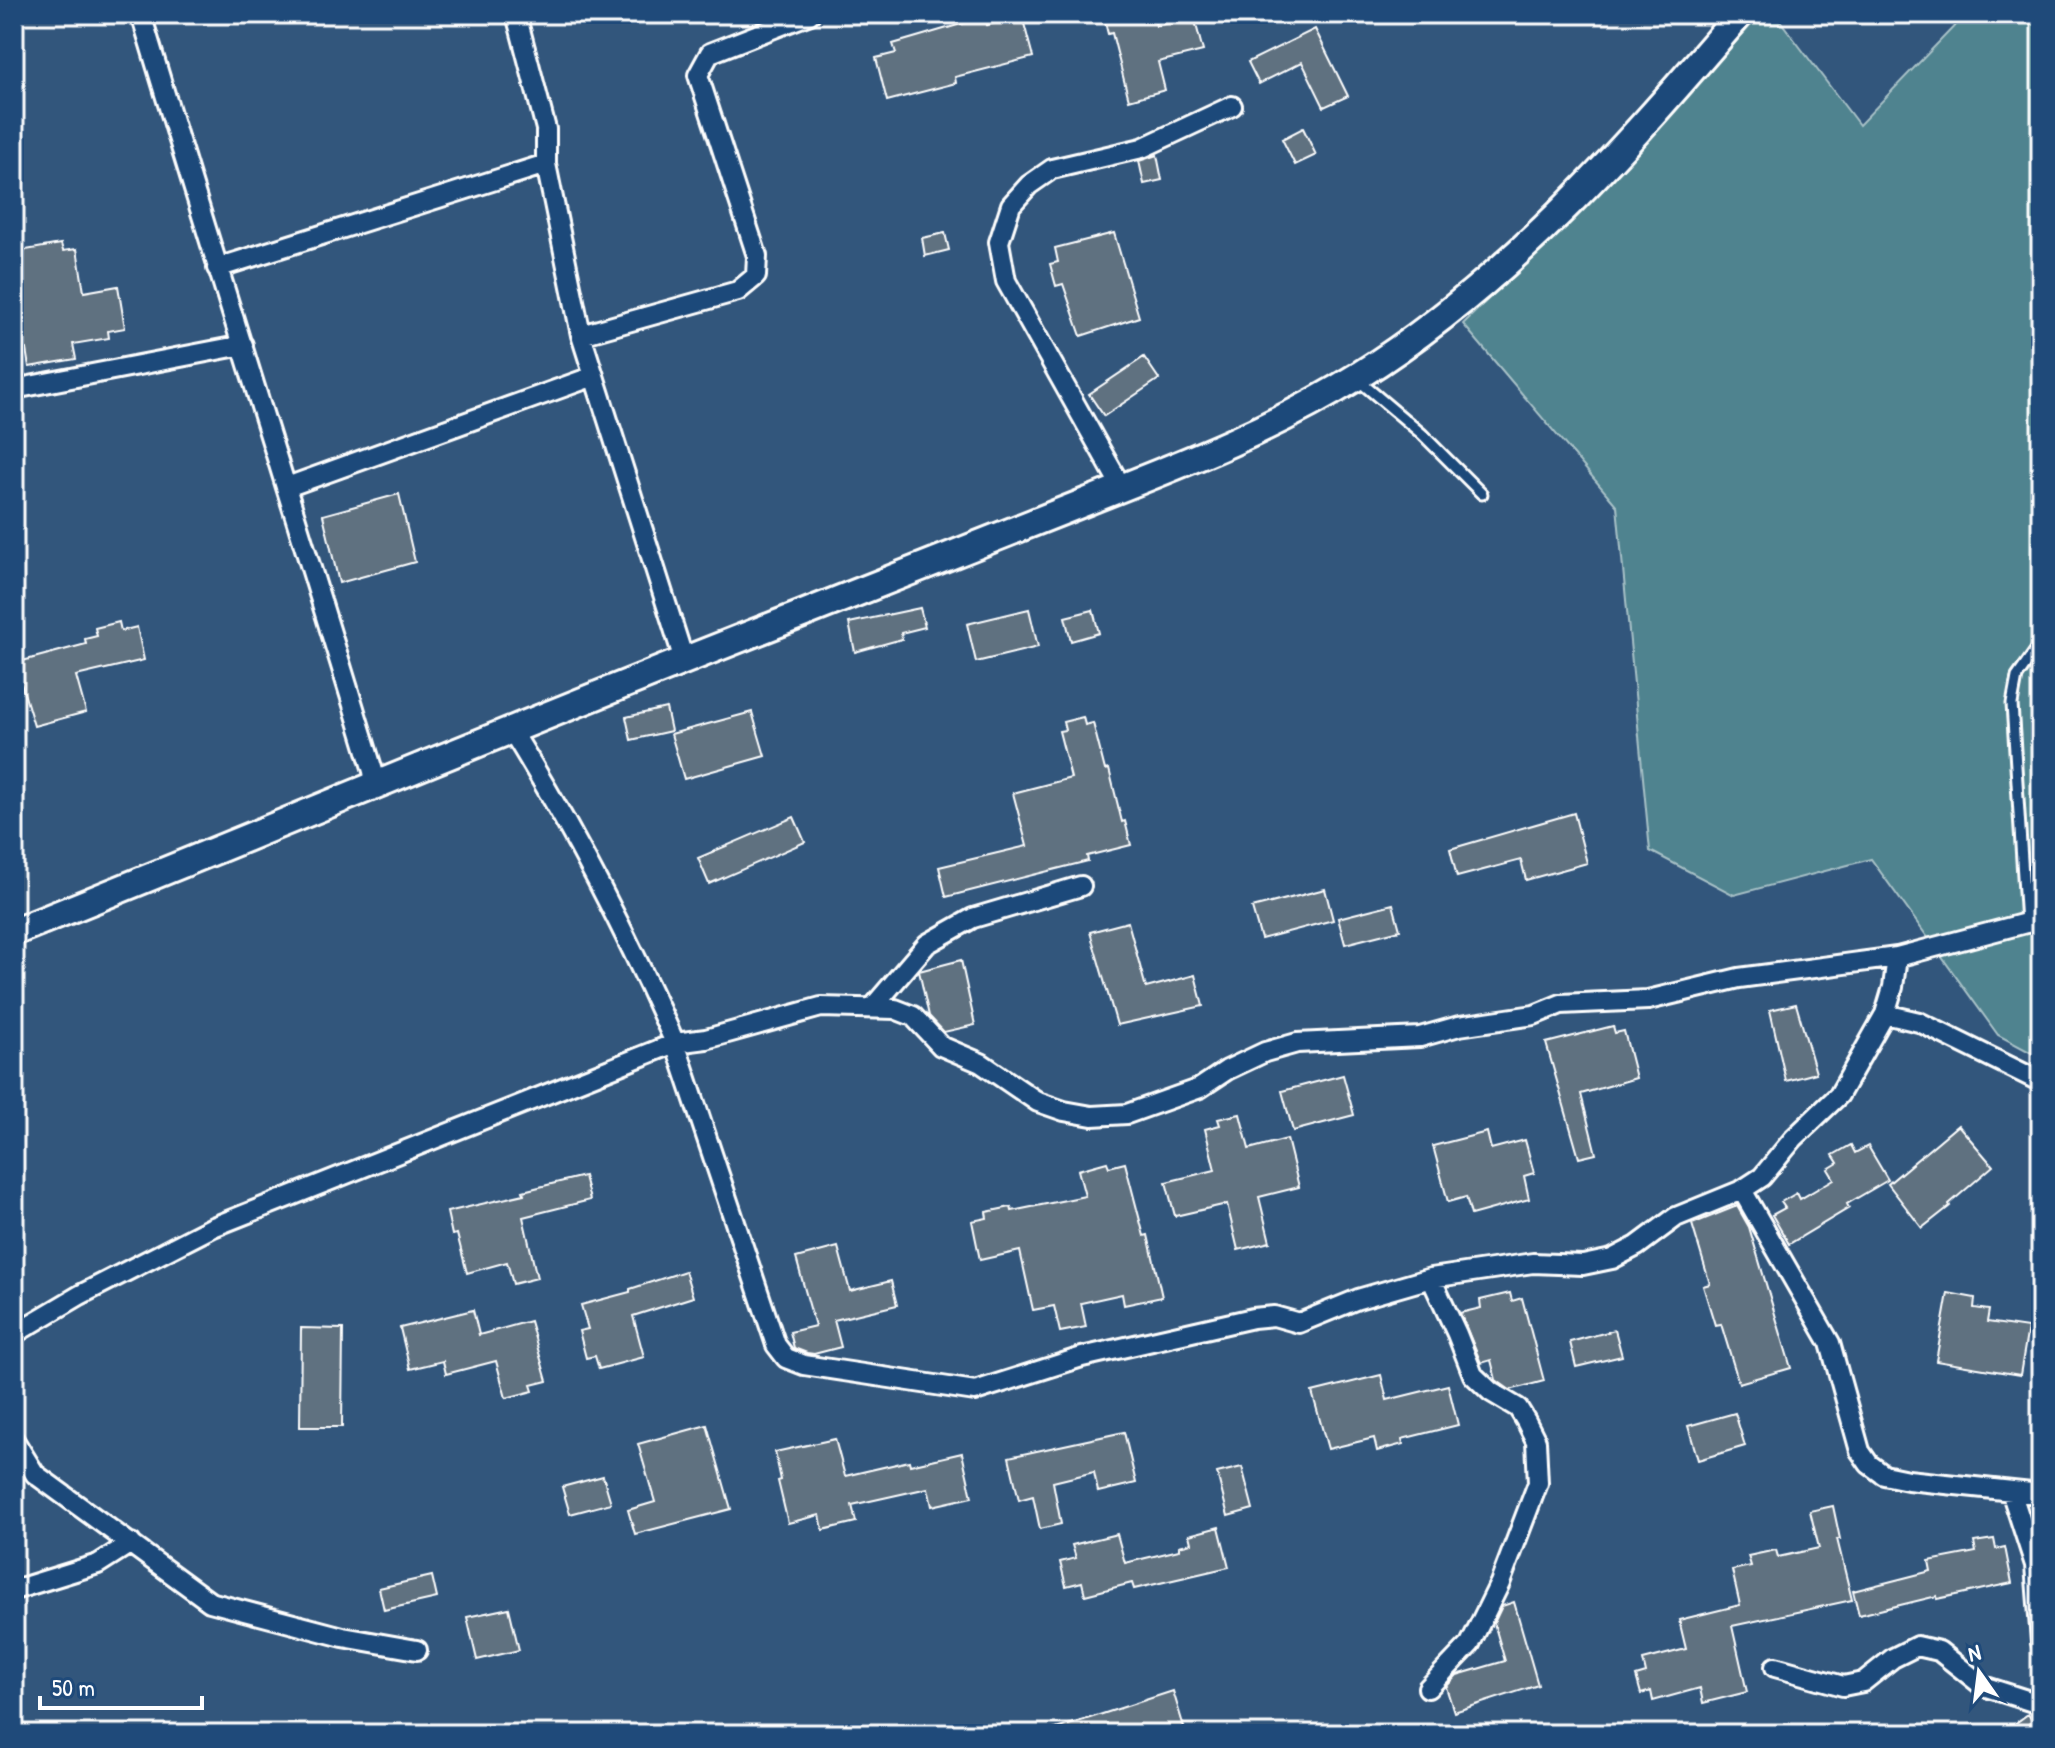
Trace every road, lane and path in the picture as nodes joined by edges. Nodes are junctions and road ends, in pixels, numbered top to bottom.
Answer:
1 (141, 14) edge
2 (516, 14) edge
3 (810, 14) edge
4 (1740, 14) edge
5 (1232, 106) dead end
6 (546, 164) junction
7 (217, 268) junction
8 (581, 335) junction
9 (243, 345) junction
10 (594, 376) junction
11 (1356, 378) junction
12 (14, 389) edge
13 (287, 487) junction
14 (1122, 488) junction
15 (1482, 494) dead end
16 (2041, 643) edge
17 (684, 660) junction
18 (512, 731) junction
19 (375, 787) junction
20 (1081, 886) dead end
21 (2034, 922) edge
22 (14, 932) edge
23 (1897, 957) junction
24 (873, 1007) junction
25 (1885, 1014) junction
26 (675, 1043) junction
27 (2041, 1082) edge
28 (1742, 1190) junction
29 (1431, 1278) junction
30 (14, 1334) edge
31 (14, 1440) edge
32 (2011, 1491) junction
33 (2041, 1494) edge
34 (131, 1543) junction
35 (14, 1590) edge
36 (2041, 1642) edge
37 (417, 1650) dead end
38 (1775, 1667) dead end
39 (1428, 1688) dead end
40 (2039, 1697) edge

1 - 7 street
2 - 6 street
3 - 8 street
4 - 11 main road
5 - 14 street
6 - 7 street
6 - 8 street
7 - 9 street
8 - 10 street
9 - 12 street
9 - 13 street
10 - 13 street
10 - 17 street
11 - 14 main road
11 - 15 lane
13 - 19 street
14 - 17 main road
16 - 21 lane
17 - 18 main road
18 - 19 main road
18 - 26 street
19 - 22 main road
20 - 24 street
21 - 23 street
23 - 24 street
23 - 25 street
24 - 26 street
25 - 27 street
25 - 28 street
26 - 29 street
26 - 30 street
28 - 29 street
28 - 32 street
29 - 39 street
31 - 34 street
32 - 33 street
32 - 36 street
34 - 35 street
34 - 37 street
38 - 40 street

